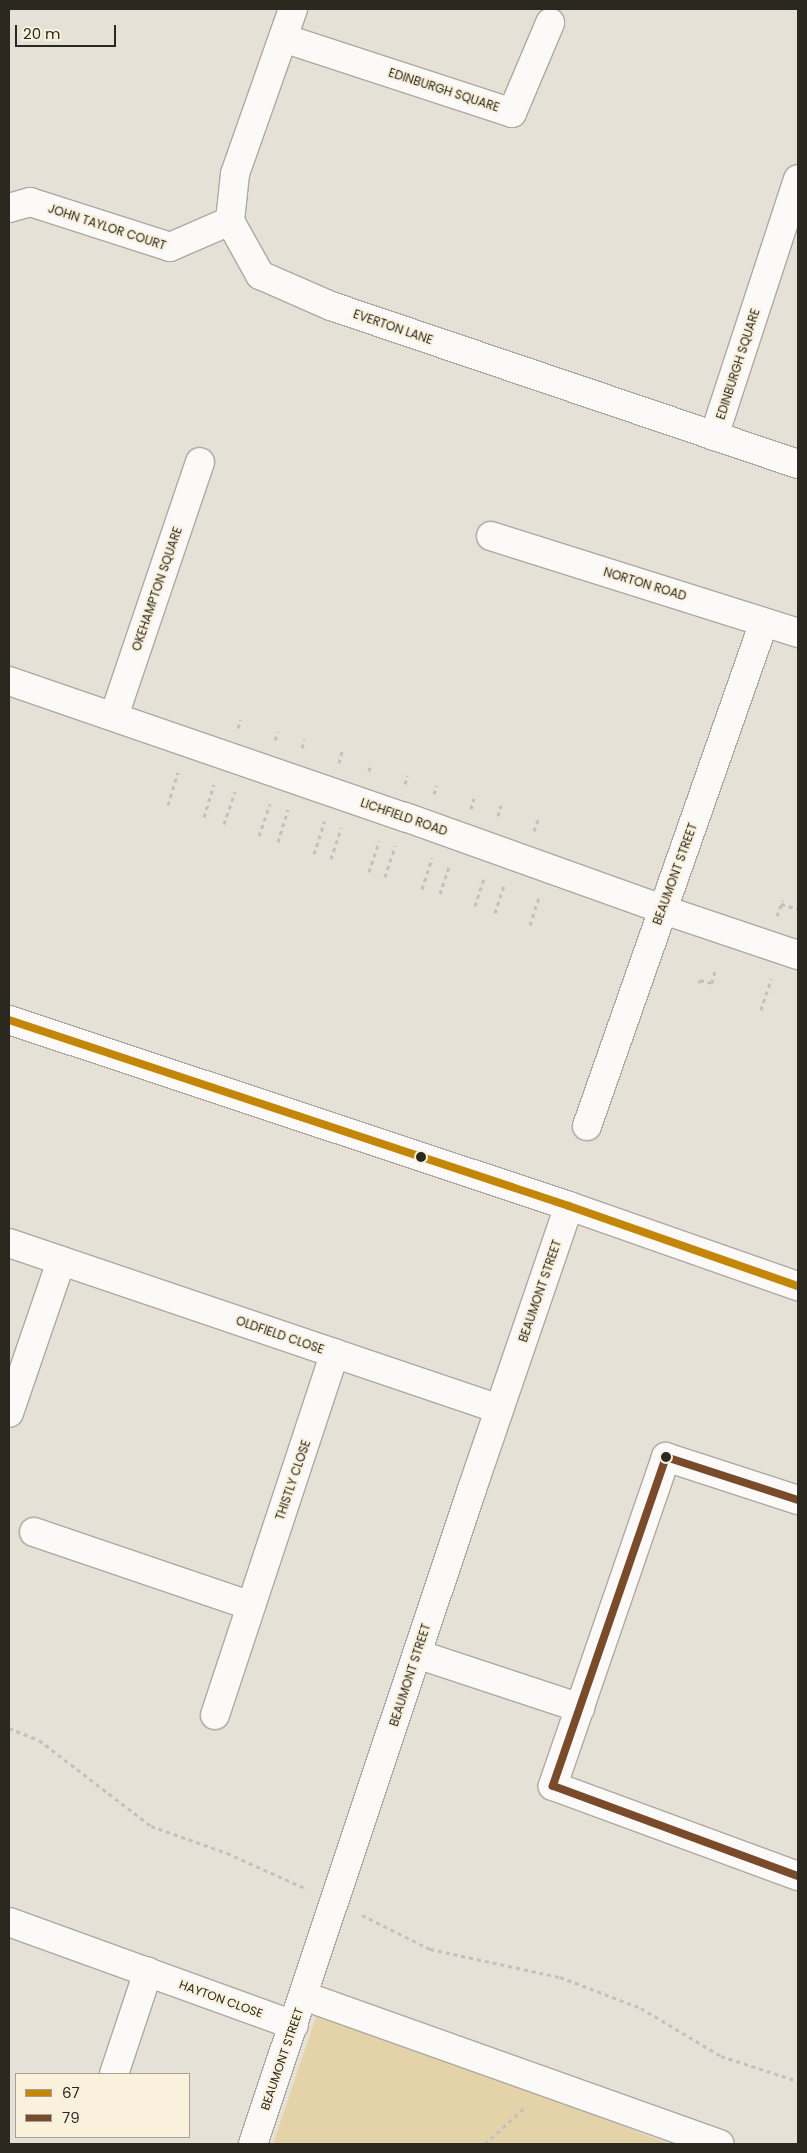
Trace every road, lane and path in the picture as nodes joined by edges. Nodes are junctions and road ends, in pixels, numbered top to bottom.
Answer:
1 (293, 9) edge
2 (550, 23) dead end
3 (283, 38) junction
4 (798, 179) edge
5 (9, 208) edge
6 (230, 221) junction
7 (714, 436) junction
8 (200, 462) dead end
9 (798, 464) edge
10 (491, 536) dead end
11 (764, 622) junction
12 (798, 633) edge
13 (9, 681) edge
14 (114, 716) junction
15 (781, 904) dead end
16 (662, 909) junction
17 (798, 909) edge
18 (798, 955) edge
19 (716, 968) dead end
20 (699, 984) dead end
21 (9, 1020) edge
22 (587, 1126) dead end
23 (569, 1206) junction
24 (9, 1243) edge
25 (61, 1261) junction
26 (798, 1286) edge
27 (335, 1353) junction
28 (499, 1409) junction
29 (9, 1413) edge
30 (798, 1500) edge
31 (34, 1532) dead end
32 (251, 1606) junction
33 (417, 1654) junction
34 (580, 1708) junction
35 (215, 1715) dead end
36 (9, 1728) edge
37 (798, 1876) edge
38 (334, 1902) junction
39 (9, 1922) edge
40 (148, 1972) junction
41 (304, 1996) junction
42 (294, 2026) junction
43 (114, 2073) edge
44 (798, 2081) edge
45 (549, 2083) junction
46 (253, 2144) edge
47 (485, 2144) edge
48 (719, 2144) edge

1 - 3 street
2 - 3 street, EDINBURGH SQUARE
3 - 6 street
4 - 7 street, EDINBURGH SQUARE
5 - 6 street, JOHN TAYLOR COURT
6 - 7 street, EVERTON LANE
7 - 9 street, EVERTON LANE
8 - 14 street, OKEHAMPTON SQUARE
10 - 11 street, NORTON ROAD
11 - 12 street, NORTON ROAD
11 - 16 street, BEAUMONT STREET
13 - 14 street, LICHFIELD ROAD
14 - 16 street, LICHFIELD ROAD
15 - 17 path
16 - 18 street, LICHFIELD ROAD
16 - 22 street, BEAUMONT STREET
19 - 20 path
21 - 23 street
23 - 26 street
23 - 28 street, BEAUMONT STREET
24 - 25 street, OLDFIELD CLOSE
25 - 27 street, OLDFIELD CLOSE
25 - 29 street
27 - 28 street, OLDFIELD CLOSE
27 - 32 street, THISTLY CLOSE
28 - 33 street, BEAUMONT STREET
30 - 34 street
31 - 32 street
32 - 35 street, THISTLY CLOSE
33 - 34 street
33 - 38 street, BEAUMONT STREET
34 - 37 street
36 - 38 path
38 - 41 street, BEAUMONT STREET
38 - 44 path
39 - 40 street, HAYTON CLOSE
40 - 42 street, HAYTON CLOSE
40 - 43 street
41 - 42 street, BEAUMONT STREET
41 - 45 street
42 - 46 street, BEAUMONT STREET
45 - 47 path
45 - 48 street

